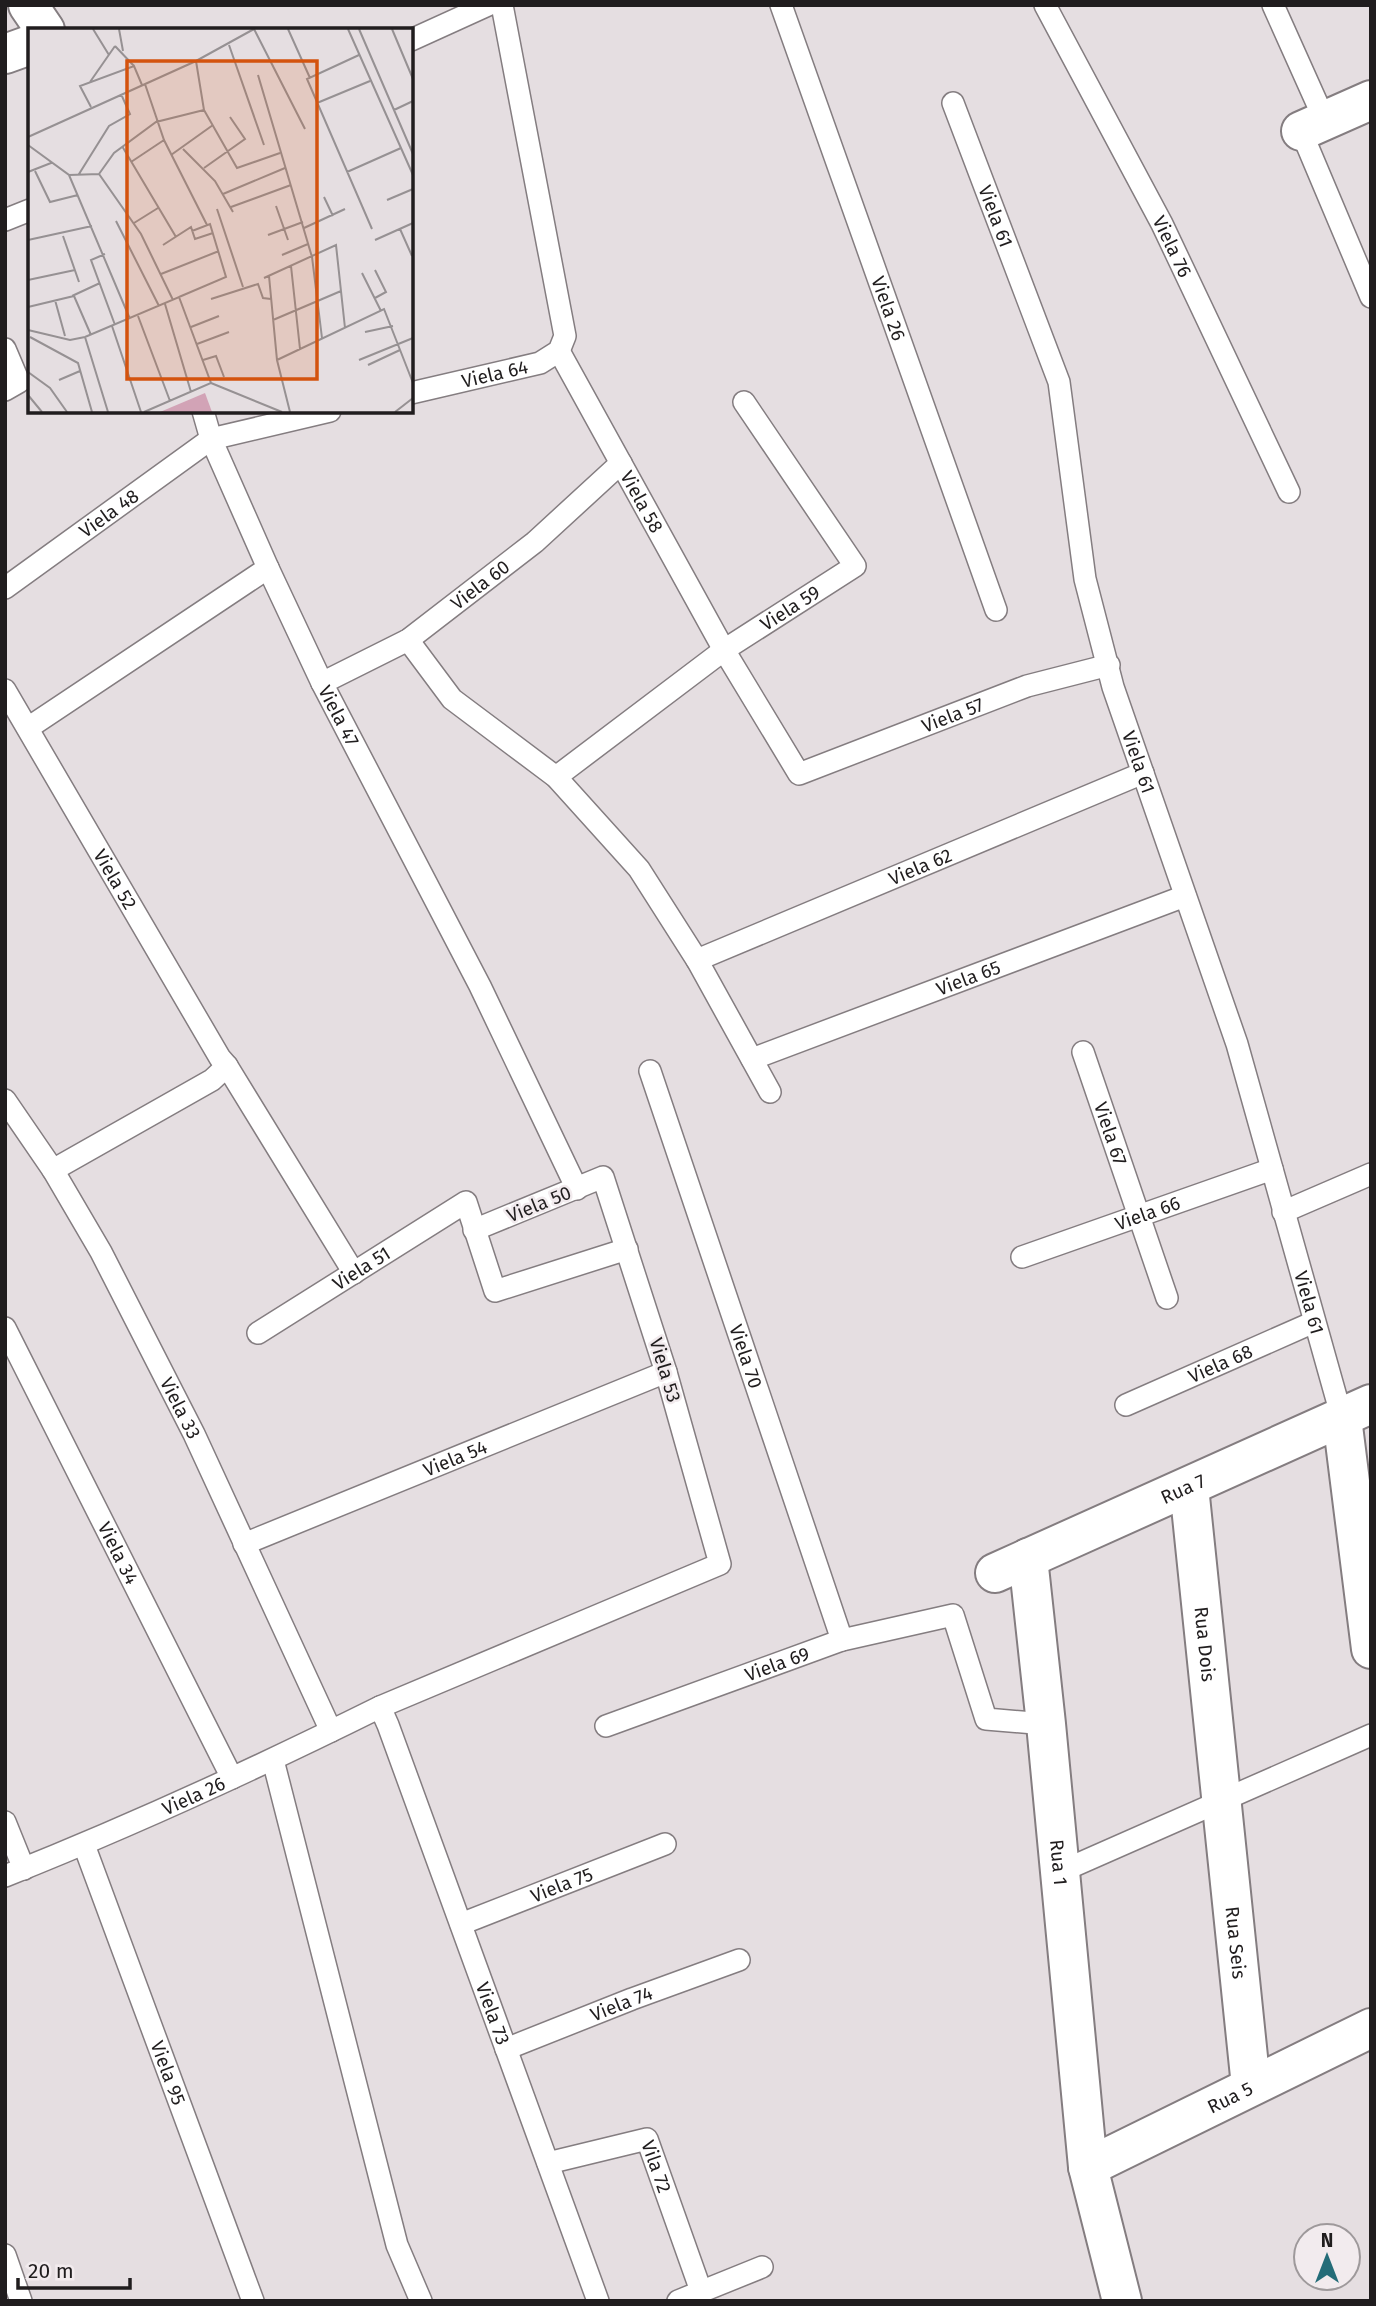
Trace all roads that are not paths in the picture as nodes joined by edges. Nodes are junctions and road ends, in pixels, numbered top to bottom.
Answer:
1 (27, 5) edge
2 (488, 5) edge
3 (502, 5) edge
4 (781, 5) edge
5 (1045, 5) edge
6 (1273, 5) edge
7 (44, 28) edge
8 (413, 39) edge
9 (28, 46) edge
10 (5, 54) edge
11 (1371, 100) edge
12 (953, 103) dead end
13 (1313, 126) junction
14 (28, 211) edge
15 (5, 220) edge
16 (1371, 297) edge
17 (562, 344) junction
18 (5, 349) edge
19 (5, 390) edge
20 (413, 393) edge
21 (744, 401) dead end
22 (203, 413) edge
23 (322, 413) edge
24 (211, 439) junction
25 (621, 463) junction
26 (1289, 492) dead end
27 (268, 568) junction
28 (5, 588) edge
29 (996, 610) dead end
30 (408, 640) junction
31 (724, 650) junction
32 (1109, 665) junction
33 (322, 683) junction
34 (5, 690) edge
35 (27, 728) junction
36 (1143, 773) junction
37 (799, 774) joint
38 (556, 777) junction
39 (1185, 896) junction
40 (696, 960) junction
41 (1083, 1052) dead end
42 (752, 1059) junction
43 (228, 1066) junction
44 (650, 1071) dead end
45 (770, 1092) dead end
46 (5, 1100) edge
47 (1272, 1169) junction
48 (53, 1170) junction
49 (1371, 1174) edge
50 (603, 1177) joint
51 (577, 1189) junction
52 (1283, 1212) junction
53 (1138, 1216) junction
54 (474, 1230) junction
55 (627, 1249) junction
56 (1023, 1257) dead end
57 (354, 1273) junction
58 (1167, 1298) dead end
59 (1314, 1322) junction
60 (5, 1328) edge
61 (258, 1334) dead end
62 (666, 1372) junction
63 (1126, 1405) dead end
64 (1357, 1411) edge
65 (1189, 1487) junction
66 (244, 1544) junction
67 (720, 1564) joint
68 (1011, 1566) joint
69 (842, 1640) junction
70 (1371, 1649) edge
71 (384, 1716) junction
72 (1046, 1724) junction
73 (606, 1727) dead end
74 (331, 1731) junction
75 (1371, 1735) edge
76 (273, 1760) junction
77 (232, 1778) junction
78 (1222, 1800) junction
79 (5, 1822) edge
80 (665, 1844) dead end
81 (84, 1845) junction
82 (14, 1872) edge
83 (1060, 1872) junction
84 (461, 1924) junction
85 (738, 1960) dead end
86 (1371, 2028) edge
87 (506, 2049) junction
88 (1251, 2085) junction
89 (548, 2163) junction
90 (1088, 2166) junction
91 (5, 2255) edge
92 (762, 2267) dead end
93 (701, 2291) junction
94 (21, 2301) edge
95 (253, 2301) edge
96 (421, 2301) edge
97 (598, 2301) edge
98 (678, 2301) edge
99 (1122, 2301) edge

1 - 7 street
2 - 8 lane
3 - 17 lane, Viela 58
4 - 29 lane, Viela 26
5 - 26 lane, Viela 76
6 - 13 lane
9 - 10 street
11 - 13 street
12 - 32 lane, Viela 61
13 - 16 lane
14 - 15 lane
17 - 20 lane, Viela 64
17 - 25 lane, Viela 58
18 - 19 lane
21 - 31 lane, Viela 59
22 - 24 lane, Viela 47
23 - 24 lane
24 - 27 lane, Viela 47
24 - 28 lane, Viela 48
25 - 30 lane, Viela 60
25 - 31 lane, Viela 58
27 - 33 lane, Viela 47
27 - 35 lane
30 - 33 lane, Viela 60
30 - 38 lane
31 - 37 lane, Viela 58
31 - 38 lane, Viela 59
32 - 36 lane, Viela 61
32 - 37 lane, Viela 57
33 - 51 lane, Viela 47
34 - 35 lane, Viela 52
35 - 43 lane, Viela 52
36 - 39 lane, Viela 61
36 - 40 lane, Viela 62
38 - 40 lane
39 - 42 lane, Viela 65
39 - 47 lane, Viela 61
40 - 42 lane
41 - 53 lane, Viela 67
42 - 45 lane
43 - 48 lane
43 - 57 lane, Viela 52
44 - 69 lane, Viela 70
46 - 48 lane, Viela 33
47 - 52 lane, Viela 61
47 - 53 lane, Viela 66
48 - 66 lane, Viela 33
49 - 52 lane
50 - 51 lane, Viela 50
50 - 55 lane, Viela 53
51 - 54 lane, Viela 50
52 - 59 lane, Viela 61
53 - 56 lane, Viela 66
53 - 58 lane, Viela 67
54 - 55 lane
54 - 57 lane, Viela 51
55 - 62 lane, Viela 53
57 - 61 lane, Viela 51
59 - 63 lane, Viela 68
59 - 64 lane, Viela 61
60 - 77 lane, Viela 34
62 - 66 lane, Viela 54
62 - 67 lane, Viela 53
64 - 65 street, Rua 7
64 - 70 street
65 - 68 street, Rua 7
65 - 78 street, Rua Dois
66 - 74 lane, Viela 33
67 - 71 lane, Viela 26
68 - 72 street, Rua 1
69 - 72 lane, Viela 69
69 - 73 lane, Viela 69
71 - 74 lane, Viela 26
71 - 84 lane, Viela 73
72 - 83 street, Rua 1
74 - 76 lane, Viela 26
75 - 78 lane
76 - 77 lane, Viela 26
76 - 96 lane
77 - 81 lane, Viela 26
78 - 83 lane
78 - 88 street, Rua Seis
79 - 82 lane
80 - 84 lane, Viela 75
81 - 82 lane, Viela 26
81 - 95 lane, Viela 95
83 - 90 street, Rua 1
84 - 87 lane, Viela 73
85 - 87 lane, Viela 74
86 - 88 street, Rua 5
87 - 89 lane, Viela 73
88 - 90 street, Rua 5
89 - 93 lane, Vila 72
89 - 97 lane, Viela 73
90 - 99 street, Rua 1
91 - 94 lane
92 - 93 lane
93 - 98 lane

